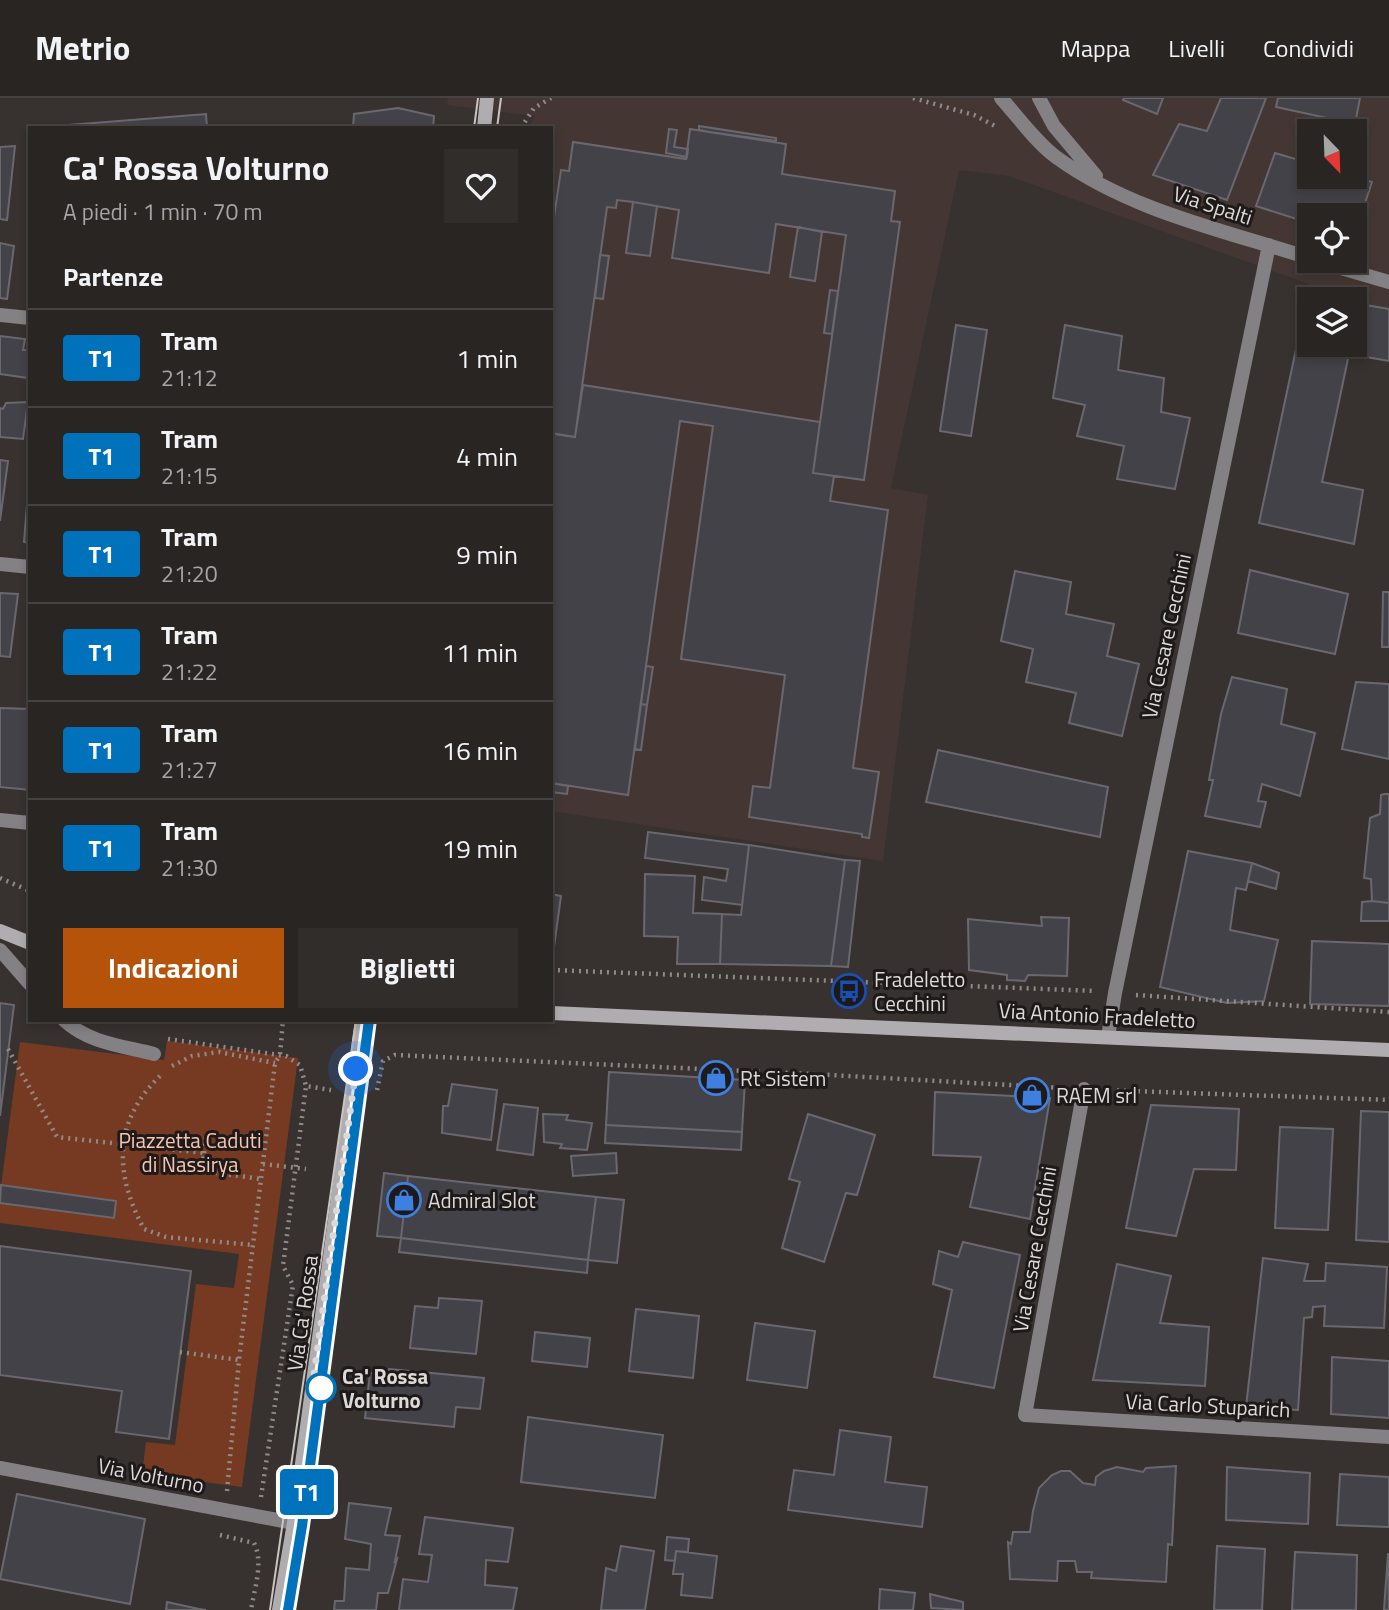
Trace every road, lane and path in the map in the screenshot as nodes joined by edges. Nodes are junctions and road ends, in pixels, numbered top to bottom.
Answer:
1 (487, 98) edge
2 (551, 98) edge
3 (913, 98) edge
4 (1002, 98) edge
5 (1039, 98) edge
6 (484, 126) edge
7 (523, 126) edge
8 (997, 128) dead end
9 (1107, 187) junction
10 (1269, 245) junction
11 (1297, 254) edge
12 (1358, 273) edge
13 (1389, 282) edge
14 (0, 315) edge
15 (28, 318) edge
16 (0, 564) edge
17 (28, 566) edge
18 (0, 820) edge
19 (28, 823) edge
20 (0, 878) edge
21 (28, 890) edge
22 (0, 931) edge
23 (28, 942) edge
24 (0, 950) edge
25 (553, 970) edge
26 (28, 982) edge
27 (1087, 990) dead end
28 (1136, 995) dead end
29 (1389, 1012) edge
30 (553, 1013) edge
31 (66, 1022) edge
32 (284, 1022) edge
33 (362, 1022) edge
34 (1108, 1037) junction
35 (165, 1038) dead end
36 (8, 1049) dead end
37 (1389, 1050) edge
38 (154, 1054) dead end
39 (280, 1055) junction
40 (275, 1063) junction
41 (1084, 1089) junction
42 (370, 1095) dead end
43 (1389, 1100) edge
44 (124, 1143) junction
45 (265, 1146) junction
46 (204, 1153) junction
47 (262, 1164) junction
48 (296, 1168) junction
49 (306, 1169) dead end
50 (261, 1180) junction
51 (253, 1245) junction
52 (180, 1352) dead end
53 (239, 1360) junction
54 (1025, 1415) joint
55 (1389, 1437) edge
56 (0, 1468) edge
57 (227, 1491) dead end
58 (258, 1517) junction
59 (294, 1523) junction
60 (220, 1535) dead end
61 (254, 1543) junction
62 (251, 1610) edge
63 (279, 1610) edge

1 - 6 main road
2 - 7 path
3 - 8 path
4 - 9 street, Via Spalti
5 - 9 street, Via Spalti
9 - 10 street, Via Spalti
10 - 11 street, Via Spalti
10 - 34 street, Via Cesare Cecchini
12 - 13 street
14 - 15 street
16 - 17 street
18 - 19 street
20 - 21 path
22 - 23 main road
24 - 26 street
25 - 27 path
28 - 29 path
30 - 34 main road, Via Antonio Fradeletto
31 - 38 street
32 - 39 path
33 - 59 main road, Via Ca' Rossa
34 - 37 main road, Via Antonio Fradeletto
35 - 39 path
36 - 44 path
39 - 40 path
39 - 48 path
40 - 44 path
40 - 45 path
41 - 42 path
41 - 43 path
41 - 54 street, Via Cesare Cecchini
44 - 46 path
44 - 51 path
45 - 46 path
45 - 47 path
46 - 50 path
47 - 48 path
47 - 50 path
48 - 49 path
48 - 58 path
50 - 51 path
51 - 53 path
52 - 53 path
53 - 57 path
54 - 55 street, Via Carlo Stuparich
56 - 58 street, Via Volturno
58 - 59 street, Via Volturno
58 - 61 path
59 - 63 main road, Via Ca' Rossa
60 - 61 path
61 - 62 path

